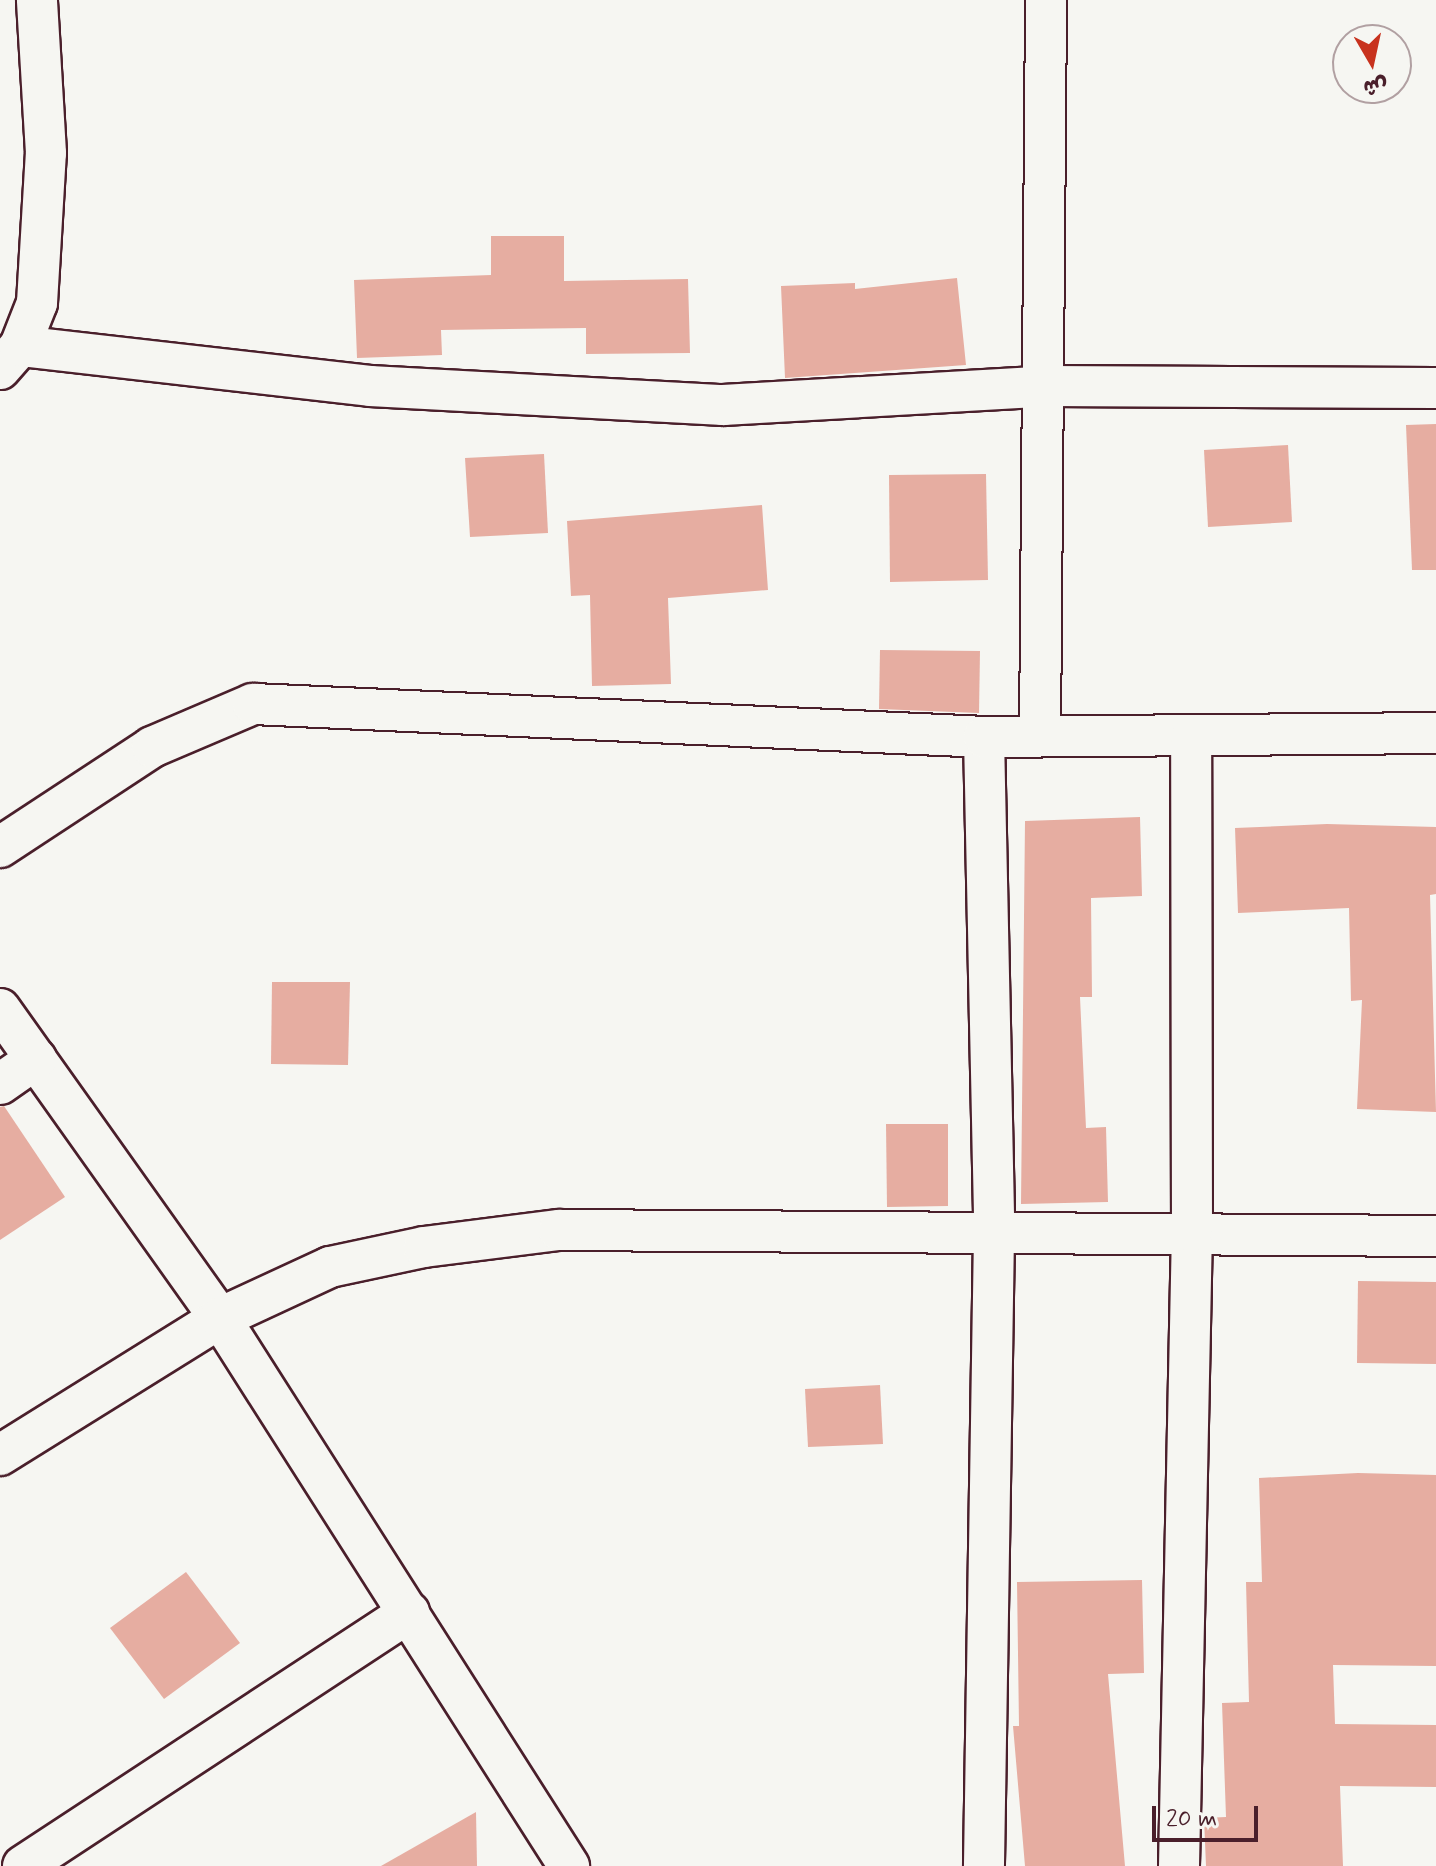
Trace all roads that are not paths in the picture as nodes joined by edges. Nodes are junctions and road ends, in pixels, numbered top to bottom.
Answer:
1 (37, 0) edge
2 (1046, 0) edge
3 (10, 358) edge
4 (1048, 386) junction
5 (1436, 388) edge
6 (1436, 733) edge
7 (1040, 736) junction
8 (984, 737) junction
9 (1191, 738) junction
10 (0, 847) edge
11 (0, 1009) edge
12 (36, 1059) junction
13 (0, 1084) edge
14 (1192, 1231) junction
15 (994, 1234) junction
16 (1436, 1236) edge
17 (220, 1318) junction
18 (0, 1455) edge
19 (409, 1612) junction
20 (23, 1866) edge
21 (569, 1866) edge
22 (984, 1866) edge
23 (1179, 1866) edge

1 - 3 street
2 - 4 street
3 - 4 street
4 - 5 street
4 - 7 street
6 - 9 street
7 - 8 street
7 - 9 street
8 - 10 street
8 - 15 street
9 - 14 street
11 - 12 street
12 - 13 street
12 - 17 street
14 - 15 street
14 - 16 street
14 - 23 street
15 - 17 street
15 - 22 street
17 - 18 street
17 - 19 street
19 - 20 street
19 - 21 street

